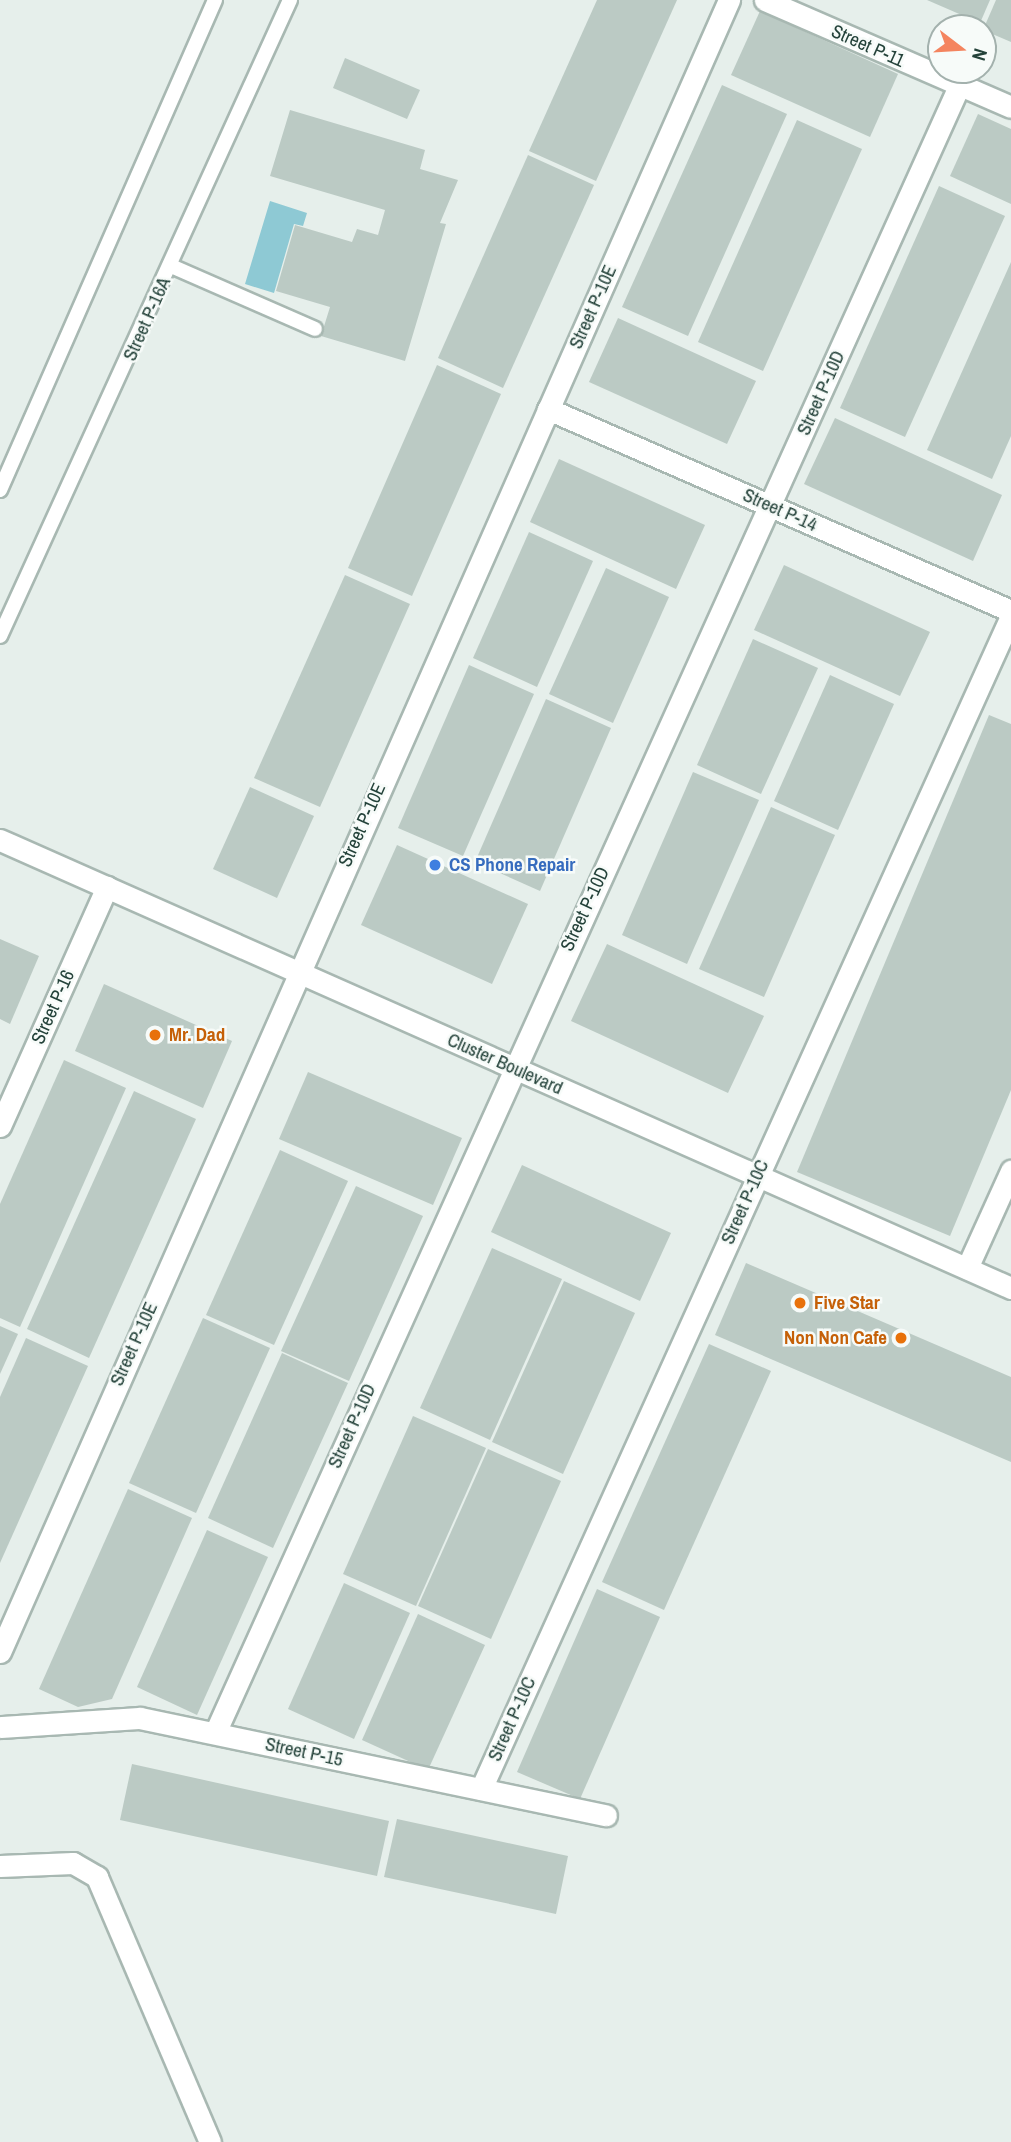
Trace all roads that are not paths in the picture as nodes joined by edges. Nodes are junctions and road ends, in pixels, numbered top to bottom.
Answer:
1 (215, 0) edge
2 (290, 0) edge
3 (729, 0) edge
4 (765, 0) edge
5 (959, 86) junction
6 (1011, 107) edge
7 (171, 266) junction
8 (315, 329) dead end
9 (548, 410) junction
10 (0, 490) edge
11 (770, 506) junction
12 (1011, 613) edge
13 (0, 636) edge
14 (0, 840) edge
15 (107, 887) junction
16 (297, 972) junction
17 (512, 1067) junction
18 (0, 1126) edge
19 (1011, 1171) edge
20 (757, 1175) junction
21 (967, 1268) junction
22 (1011, 1288) edge
23 (0, 1652) edge
24 (0, 1727) edge
25 (215, 1733) junction
26 (481, 1789) junction
27 (606, 1815) dead end
28 (0, 1866) edge
29 (210, 2142) edge

1 - 10 lane
2 - 7 lane, Street P-16A
3 - 9 street, Street P-10E
4 - 5 street, Street P-11
5 - 6 street, Street P-11
5 - 11 street, Street P-10D
7 - 8 lane
7 - 13 lane, Street P-16A
9 - 11 street, Street P-14
9 - 16 street, Street P-10E
11 - 12 street, Street P-14
11 - 17 street, Street P-10D
12 - 20 street, Street P-10C
14 - 15 street, Cluster Boulevard
15 - 16 street, Cluster Boulevard
15 - 18 street, Street P-16
16 - 17 street, Cluster Boulevard
16 - 23 street, Street P-10E
17 - 20 street, Cluster Boulevard
17 - 25 street, Street P-10D
19 - 21 street
20 - 21 street, Cluster Boulevard
20 - 26 street, Street P-10C
21 - 22 street, Cluster Boulevard
24 - 25 street, Street P-15
25 - 26 street, Street P-15
26 - 27 street, Street P-15
28 - 29 street

